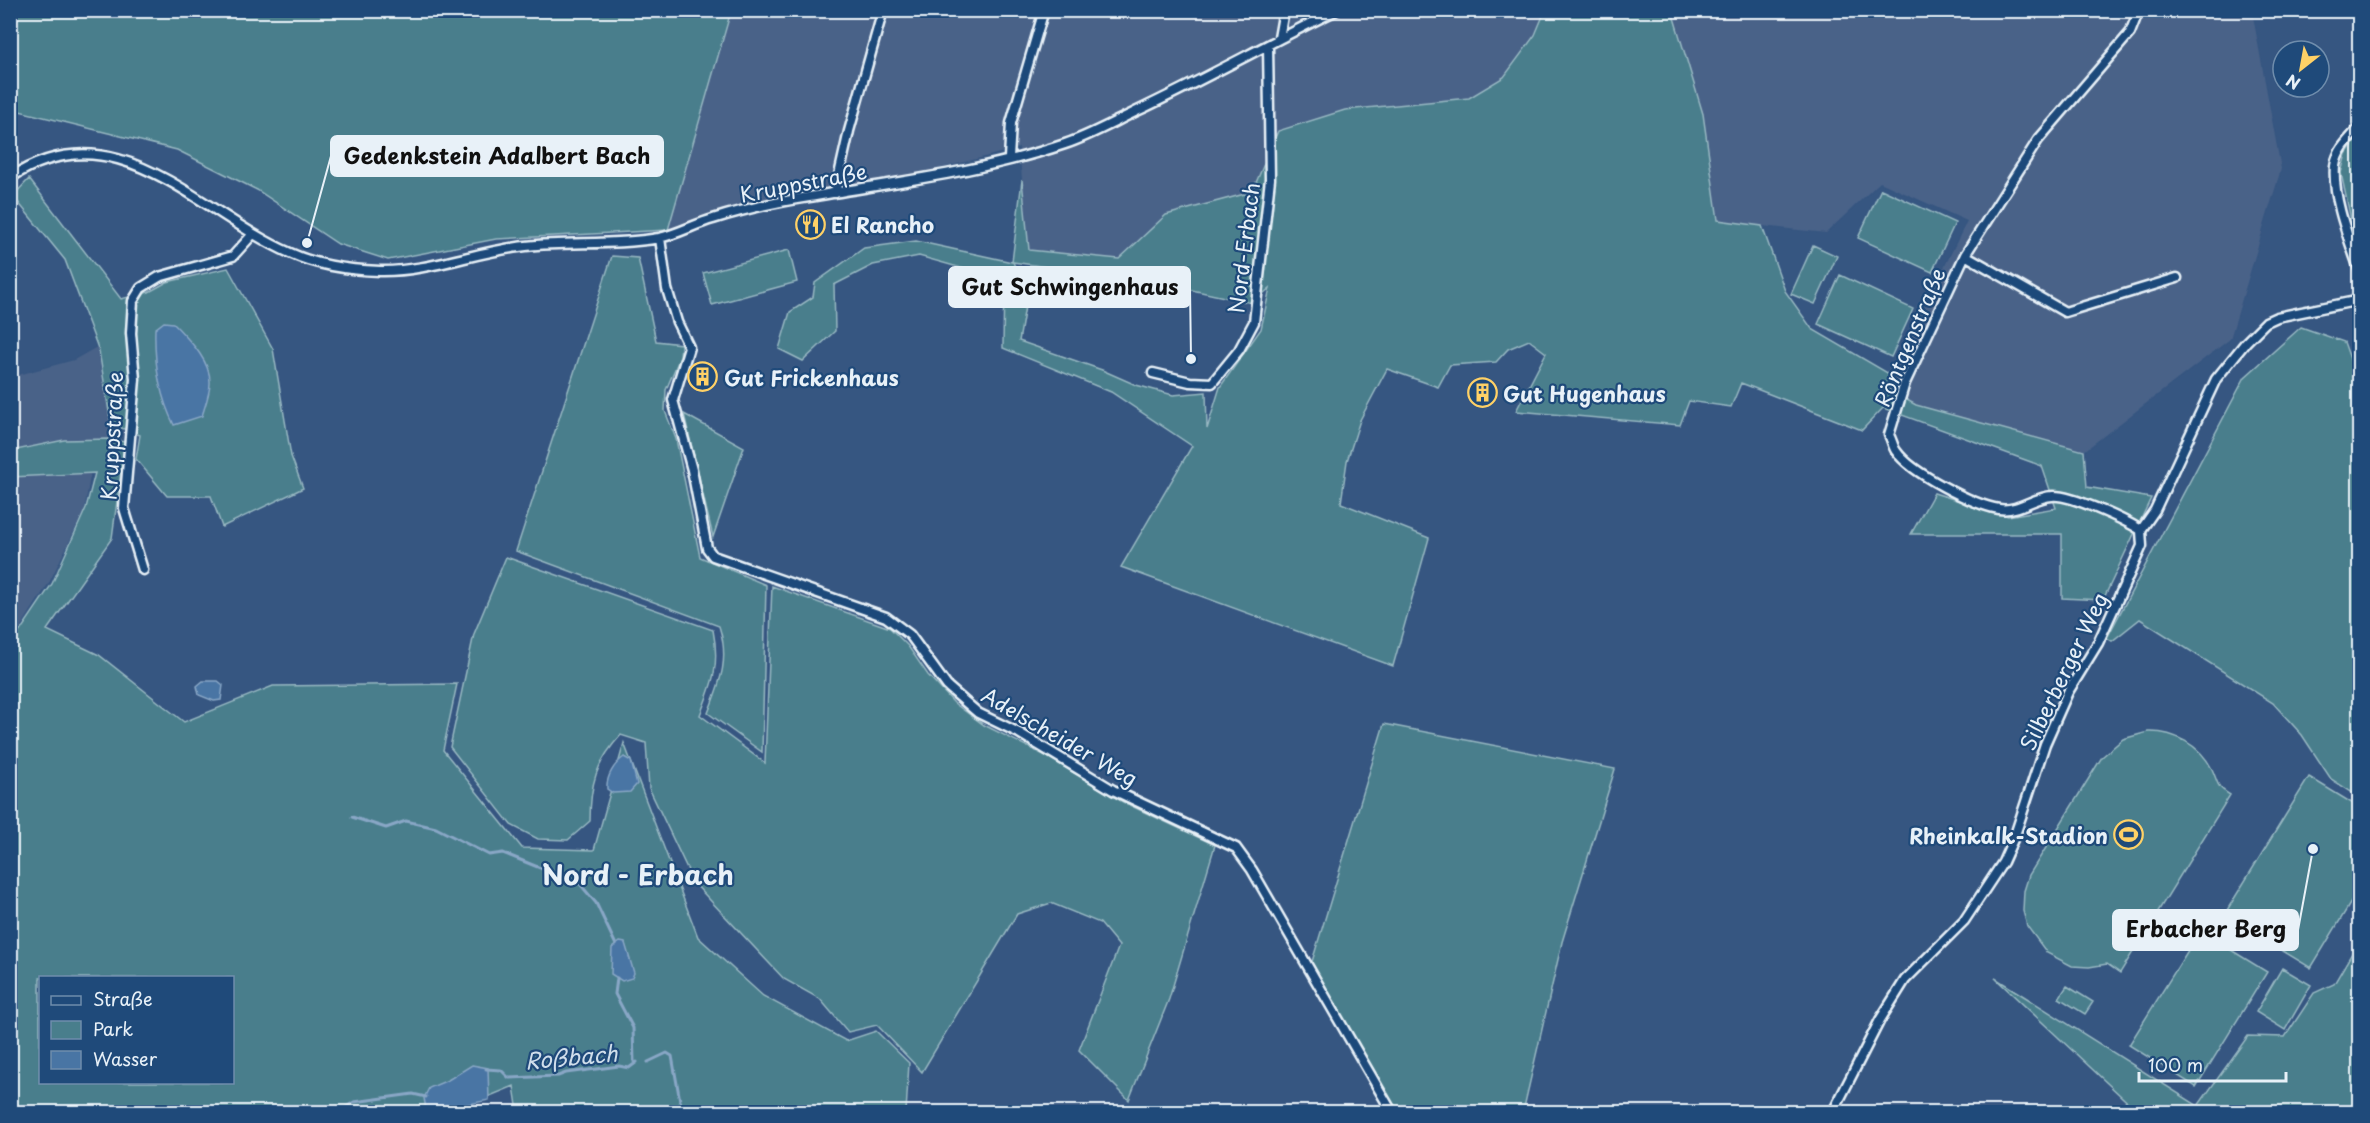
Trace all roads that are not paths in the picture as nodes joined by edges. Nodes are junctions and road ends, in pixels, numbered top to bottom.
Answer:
1 (883, 10) edge
2 (1044, 10) edge
3 (1284, 10) edge
4 (1337, 10) edge
5 (2139, 10) edge
6 (1279, 38) junction
7 (1268, 45) junction
8 (2360, 127) edge
9 (1010, 158) junction
10 (10, 178) edge
11 (835, 193) junction
12 (253, 234) junction
13 (660, 238) junction
14 (1965, 255) junction
15 (2360, 272) edge
16 (2176, 278) dead end
17 (2360, 300) edge
18 (1153, 373) dead end
19 (2141, 530) junction
20 (143, 570) dead end
21 (1392, 1113) edge
22 (1833, 1113) edge

1 - 11 street
2 - 9 street
3 - 6 street
4 - 6 street, Kruppstraße
5 - 14 street, Röntgenstraße
6 - 7 street, Kruppstraße
7 - 9 street, Kruppstraße
7 - 18 street, Nord-Erbach
8 - 15 street
9 - 11 street, Kruppstraße
10 - 12 street, Kruppstraße
11 - 13 street, Kruppstraße
12 - 13 street, Kruppstraße
12 - 20 street, Kruppstraße
13 - 21 street, Adelscheider Weg
14 - 16 street, Röntgenstraße
14 - 19 street, Röntgenstraße
17 - 19 street, Silberberger Weg
19 - 22 street, Silberberger Weg

